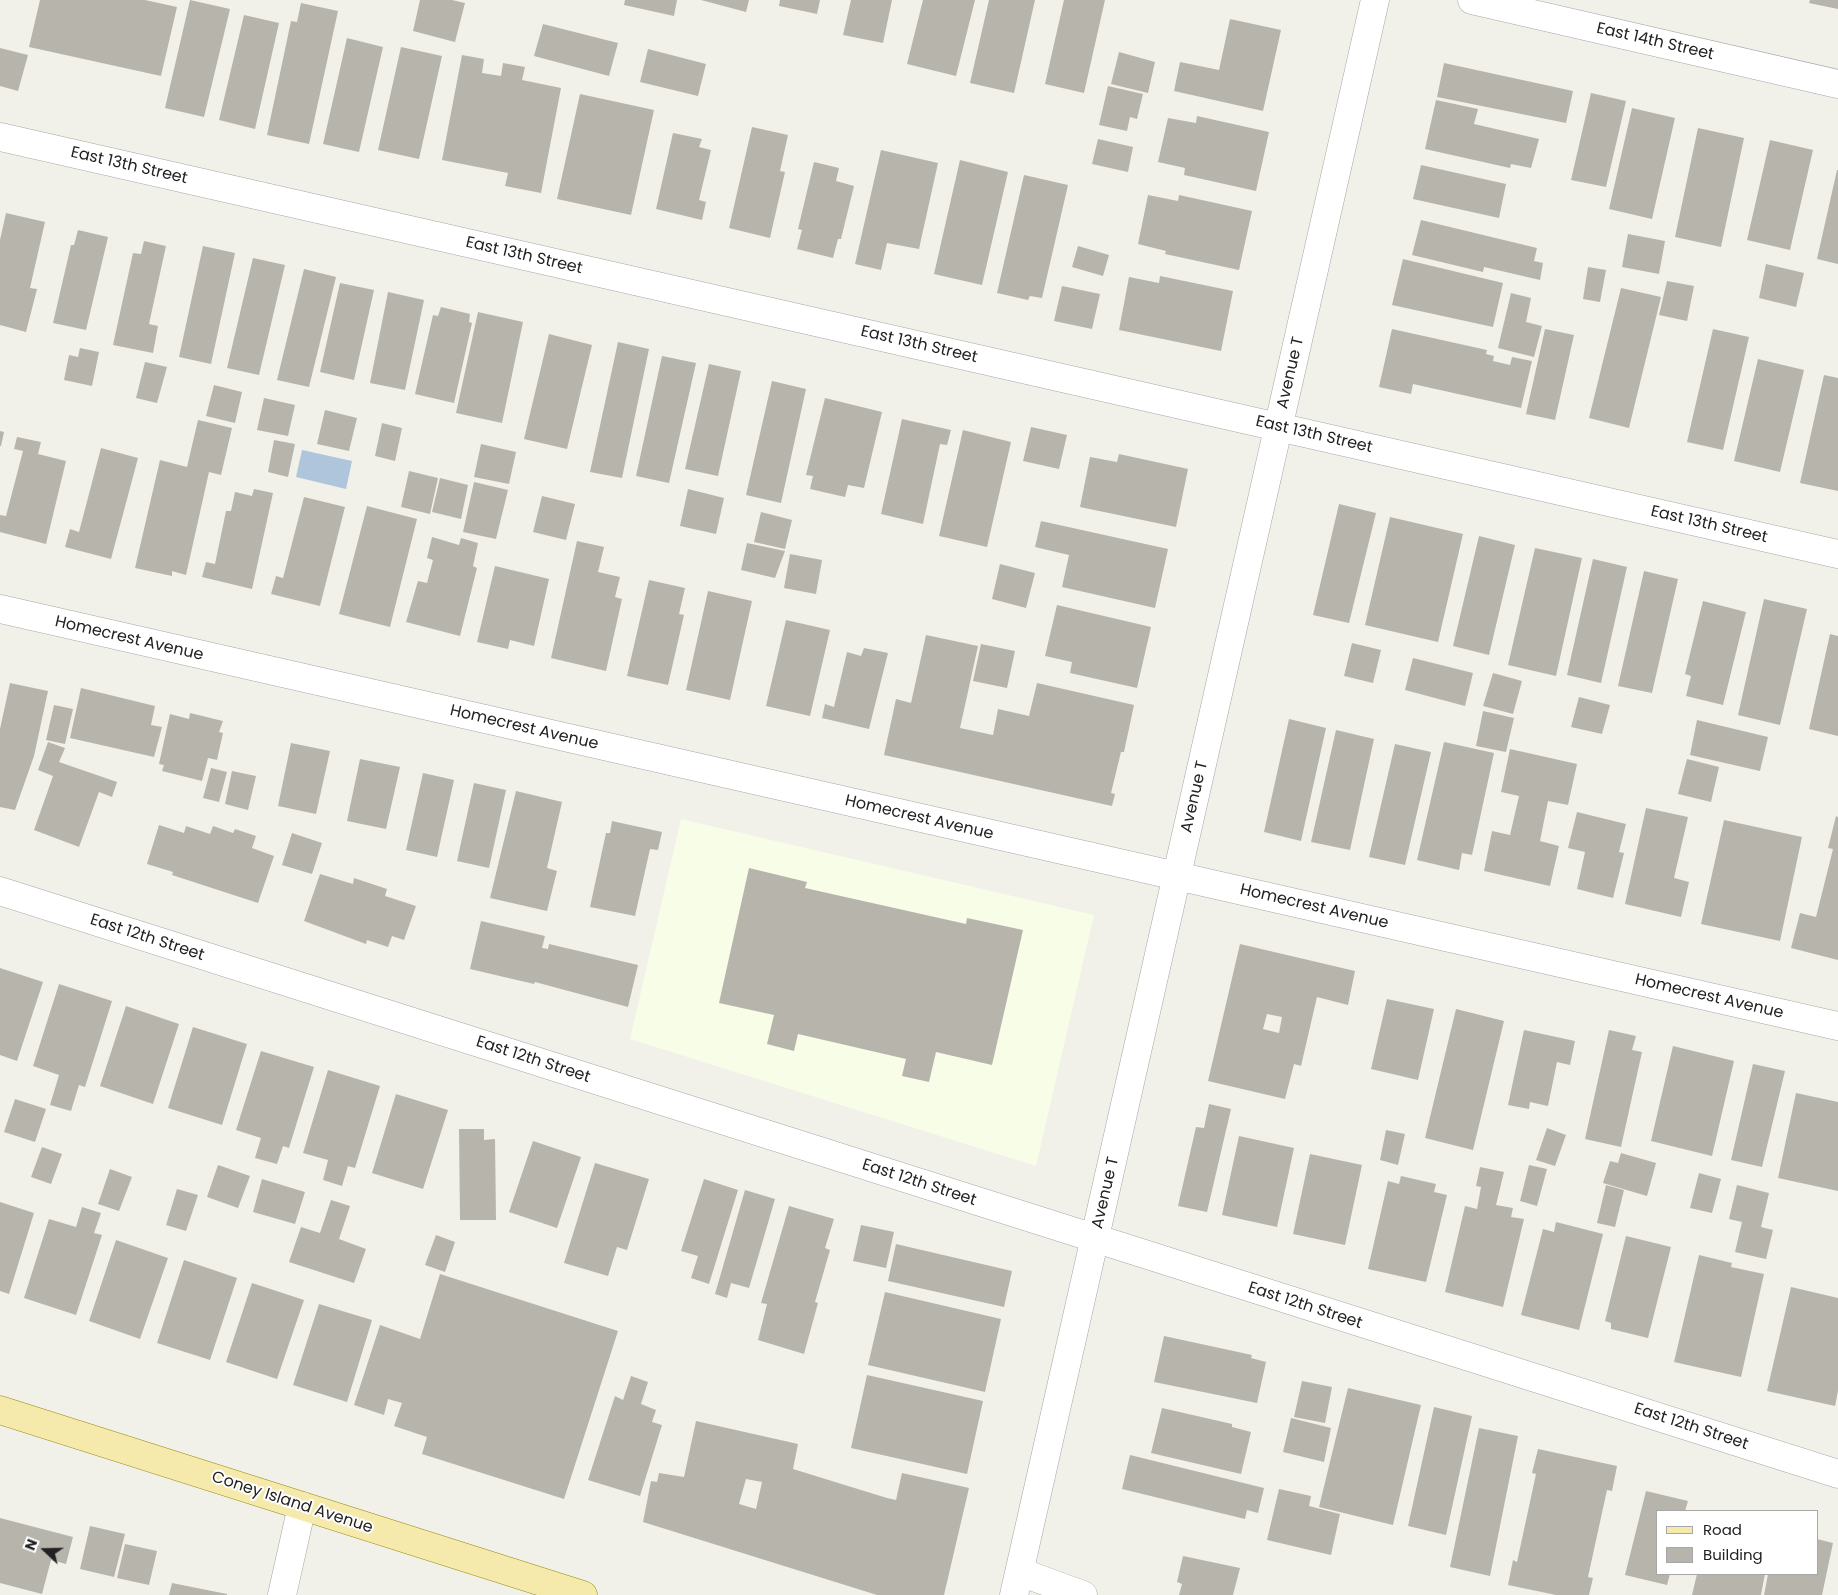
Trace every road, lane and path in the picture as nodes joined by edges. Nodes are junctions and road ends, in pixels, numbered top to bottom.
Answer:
1 (1375, 0) edge
2 (1472, 0) edge
3 (1838, 84) edge
4 (0, 137) edge
5 (1279, 427) junction
6 (1838, 554) edge
7 (0, 609) edge
8 (1177, 876) junction
9 (0, 891) edge
10 (1838, 1026) edge
11 (1095, 1239) junction
12 (0, 1410) edge
13 (1838, 1474) edge
14 (302, 1506) junction
15 (1017, 1583) edge
16 (282, 1595) edge
17 (584, 1595) edge
18 (1083, 1595) edge

1 - 5 street, Avenue T
2 - 3 street, East 14th Street
4 - 5 street, East 13th Street
5 - 6 street, East 13th Street
5 - 8 street, Avenue T
7 - 8 street, Homecrest Avenue
8 - 10 street, Homecrest Avenue
8 - 11 street, Avenue T
9 - 11 street, East 12th Street
11 - 13 street, East 12th Street
11 - 15 street, Avenue T
12 - 14 main road, Coney Island Avenue
14 - 16 street
14 - 17 main road, Coney Island Avenue
15 - 18 street

